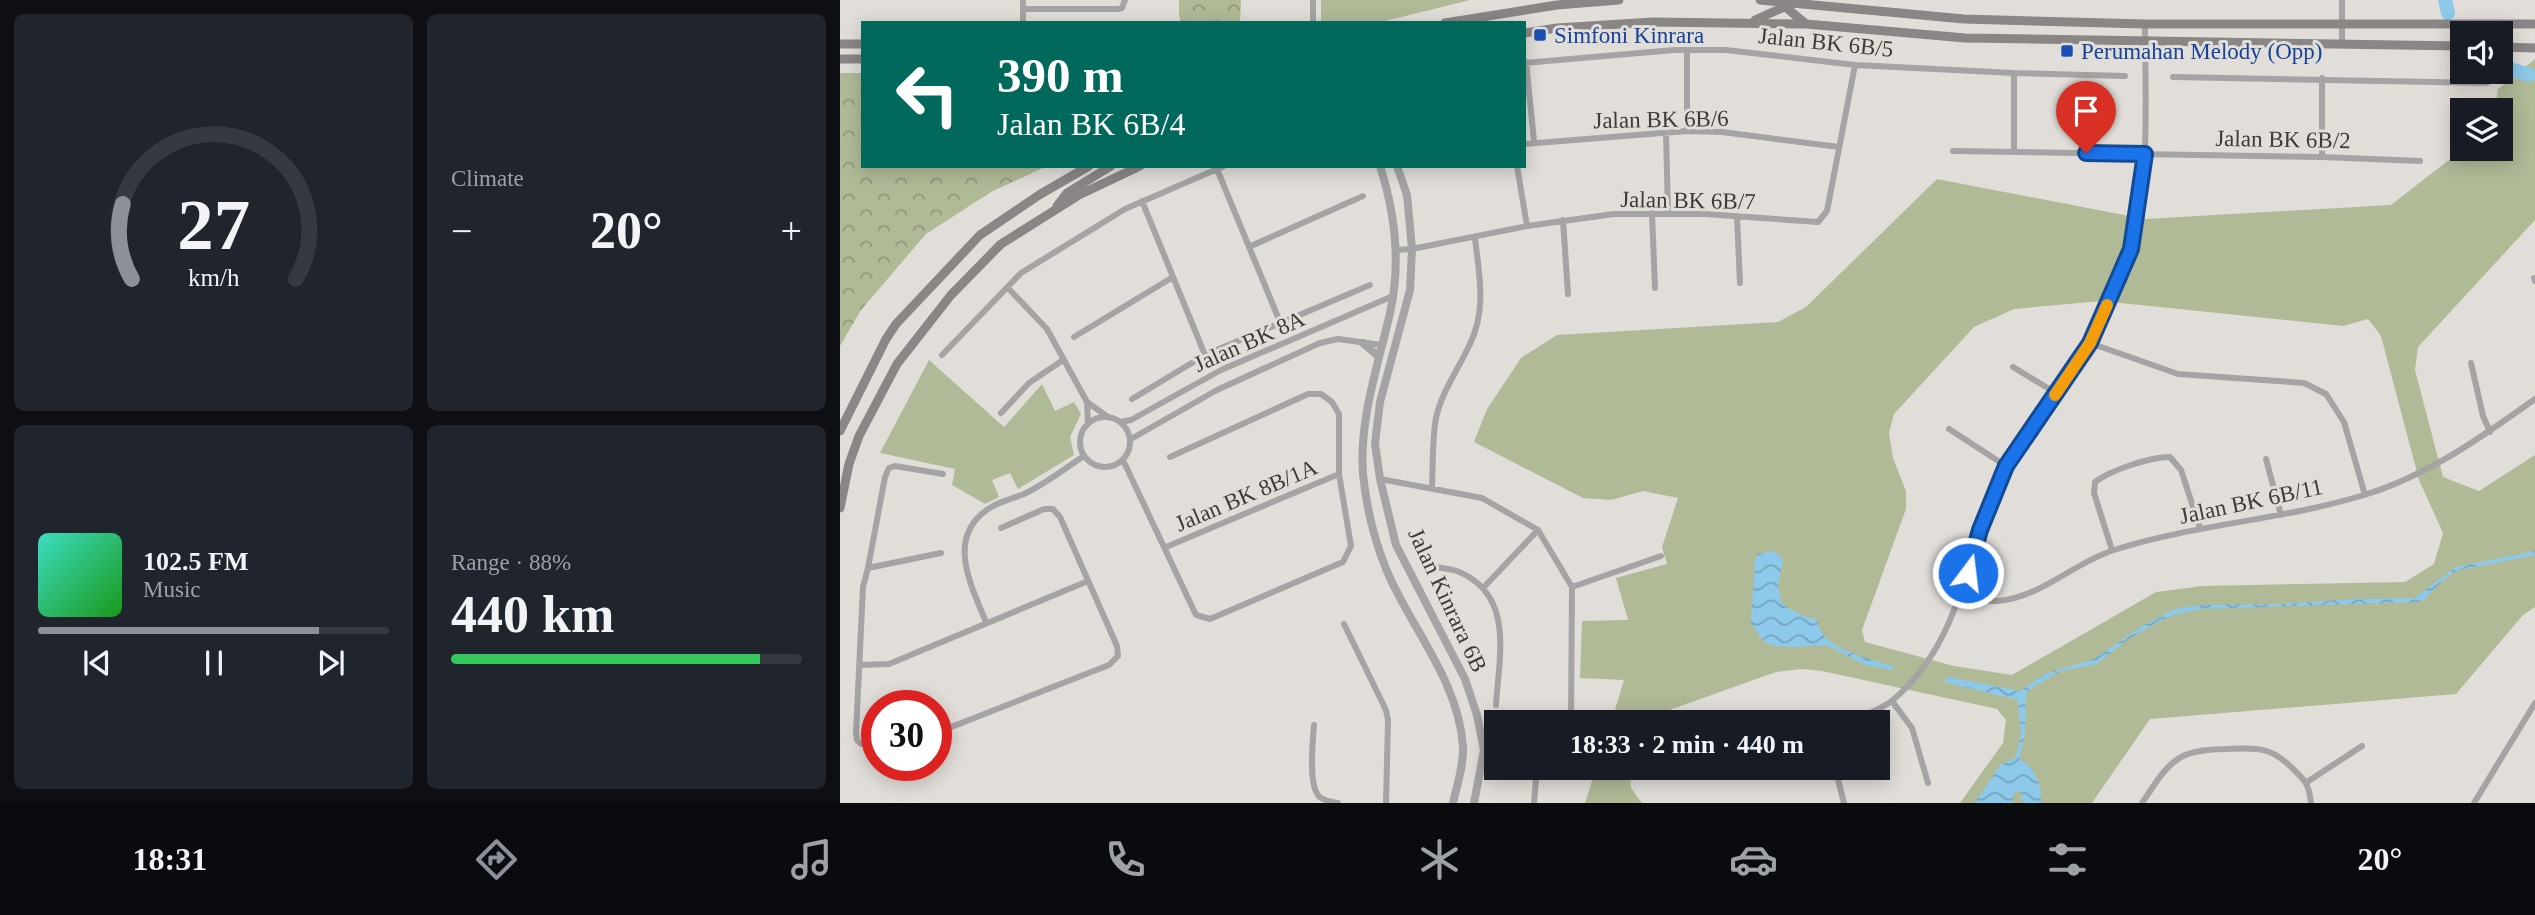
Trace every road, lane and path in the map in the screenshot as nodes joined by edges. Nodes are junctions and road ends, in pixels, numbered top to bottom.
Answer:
1 (1023, 0) edge
2 (1125, 0) edge
3 (1313, 0) edge
4 (1604, 0) edge
5 (1619, 0) edge
6 (1760, 0) edge
7 (2342, 0) edge
8 (1794, 1) edge
9 (1816, 2) edge
10 (1781, 3) edge
11 (1023, 9) junction
12 (1023, 21) edge
13 (1313, 21) edge
14 (1459, 21) edge
15 (1746, 23) junction
16 (2145, 23) junction
17 (1806, 24) junction
18 (2535, 24) edge
19 (2342, 25) junction
20 (1526, 33) edge
21 (2145, 42) junction
22 (840, 44) edge
23 (861, 44) edge
24 (2342, 44) junction
25 (2450, 46) edge
26 (2513, 47) edge
27 (2535, 48) edge
28 (1687, 50) junction
29 (840, 59) edge
30 (861, 59) edge
31 (1526, 63) edge
32 (1856, 65) junction
33 (1526, 72) edge
34 (2014, 73) junction
35 (2125, 76) dead end
36 (2174, 77) dead end
37 (2322, 78) junction
38 (2450, 82) edge
39 (1687, 131) junction
40 (1666, 132) junction
41 (1534, 141) junction
42 (1526, 143) edge
43 (1839, 147) junction
44 (1953, 151) dead end
45 (2014, 152) junction
46 (2145, 154) junction
47 (2322, 157) junction
48 (2420, 161) dead end
49 (1086, 168) edge
50 (1108, 168) edge
51 (1136, 168) edge
52 (1220, 168) edge
53 (1381, 168) edge
54 (1398, 168) edge
55 (1517, 168) edge
56 (1363, 197) dead end
57 (1142, 201) junction
58 (1055, 210) junction
59 (1652, 213) junction
60 (1668, 213) junction
61 (1737, 217) junction
62 (1563, 220) junction
63 (1527, 226) junction
64 (1475, 237) junction
65 (1251, 246) junction
66 (1412, 249) junction
67 (1396, 250) junction
68 (1173, 277) junction
69 (1740, 284) dead end
70 (1370, 285) dead end
71 (1008, 288) junction
72 (1655, 288) dead end
73 (1568, 294) dead end
74 (1392, 296) junction
75 (1280, 322) junction
76 (1074, 337) dead end
77 (1399, 337) junction
78 (1363, 343) junction
79 (2090, 343) junction
80 (1382, 345) junction
81 (942, 355) dead end
82 (1205, 355) junction
83 (1379, 357) junction
84 (1063, 360) junction
85 (2471, 363) dead end
86 (2014, 366) dead end
87 (2056, 393) junction
88 (1132, 398) dead end
89 (2535, 399) edge
90 (1087, 402) junction
91 (1001, 413) dead end
92 (1108, 417) junction
93 (1121, 422) junction
94 (1088, 423) junction
95 (1949, 429) dead end
96 (840, 430) edge
97 (2490, 432) junction
98 (1131, 439) junction
99 (1084, 456) junction
100 (1170, 457) dead end
101 (2266, 459) dead end
102 (1123, 460) junction
103 (2006, 466) junction
104 (943, 474) dead end
105 (1339, 474) junction
106 (1380, 479) junction
107 (1432, 488) junction
108 (2365, 495) junction
109 (840, 508) edge
110 (2281, 514) junction
111 (1001, 528) dead end
112 (2200, 528) junction
113 (1538, 530) junction
114 (1166, 547) junction
115 (2112, 551) junction
116 (941, 553) dead end
117 (1661, 556) dead end
118 (1425, 566) dead end
119 (868, 568) junction
120 (1088, 581) junction
121 (1484, 587) junction
122 (1572, 587) junction
123 (1962, 594) junction
124 (986, 622) junction
125 (1344, 624) dead end
126 (860, 665) junction
127 (1892, 701) junction
128 (2535, 703) edge
129 (1496, 705) dead end
130 (1571, 710) edge
131 (1873, 710) edge
132 (1314, 724) dead end
133 (952, 727) edge
134 (861, 744) edge
135 (2362, 746) dead end
136 (1484, 750) joint
137 (1536, 780) edge
138 (1838, 780) edge
139 (2307, 782) junction
140 (1928, 783) dead end
141 (1338, 803) edge
142 (1386, 803) edge
143 (1453, 803) edge
144 (1474, 803) edge
145 (1534, 803) edge
146 (1844, 803) edge
147 (2142, 803) edge
148 (2311, 803) edge
149 (2474, 803) edge

1 - 11 street
2 - 11 street
3 - 13 street
4 - 5 main road
4 - 14 main road
6 - 10 main road
7 - 19 street
8 - 9 main road
8 - 10 main road
9 - 16 main road
10 - 15 main road
10 - 17 main road
11 - 12 street
15 - 17 main road
15 - 20 main road
16 - 19 main road
16 - 21 street
17 - 21 main road
18 - 19 main road
19 - 24 street
21 - 24 main road
21 - 46 street
22 - 23 main road
24 - 25 main road
26 - 27 main road
28 - 31 street, Jalan BK 6B/5
28 - 32 street, Jalan BK 6B/5
28 - 39 street
29 - 30 main road
32 - 34 street, Jalan BK 6B/5
32 - 43 street, Jalan BK 6B/7
33 - 41 street
34 - 35 street, Jalan BK 6B/5
34 - 45 street
36 - 37 street
37 - 38 street
37 - 47 street
39 - 40 street, Jalan BK 6B/6
39 - 43 street, Jalan BK 6B/6
40 - 41 street, Jalan BK 6B/6
40 - 60 street
41 - 42 street, Jalan BK 6B/6
43 - 61 street, Jalan BK 6B/7
44 - 45 street, Jalan BK 6B/2
45 - 46 street, Jalan BK 6B/2
46 - 47 street, Jalan BK 6B/2
46 - 79 street
47 - 48 street, Jalan BK 6B/2
49 - 96 main road
50 - 58 main road
51 - 58 main road
52 - 57 street
52 - 65 street
53 - 67 street, Jalan Kinrara 6B
54 - 66 street, Jalan Kinrara 6B
55 - 63 street
56 - 65 street
57 - 68 street
57 - 71 street
58 - 109 main road
59 - 60 street, Jalan BK 6B/7
59 - 62 street, Jalan BK 6B/7
59 - 72 street
60 - 61 street, Jalan BK 6B/7
61 - 69 street
62 - 63 street, Jalan BK 6B/7
62 - 73 street
63 - 64 street, Jalan BK 6B/7
64 - 66 street, Jalan BK 6B/7
64 - 107 street
65 - 75 street
66 - 67 street, Jalan BK 6B/7
66 - 77 street, Jalan Kinrara 6B
67 - 74 street, Jalan Kinrara 6B
68 - 76 street
68 - 82 street
70 - 75 street
71 - 81 street
71 - 84 street
74 - 80 street, Jalan Kinrara 6B
74 - 93 street, Jalan BK 8A
75 - 82 street
77 - 80 street
77 - 106 street, Jalan Kinrara 6B
78 - 80 street, Jalan BK 8A
78 - 83 street
78 - 98 street, Jalan BK 8A
79 - 87 street
79 - 108 street
80 - 83 street, Jalan Kinrara 6B
82 - 88 street
83 - 143 street, Jalan Kinrara 6B
84 - 90 street
84 - 91 street
85 - 97 street
86 - 87 street
87 - 103 street
89 - 97 street, Jalan BK 6B/11
90 - 92 street
90 - 94 street
92 - 93 street
92 - 94 street
93 - 98 street
94 - 99 street
95 - 103 street
97 - 108 street, Jalan BK 6B/11
98 - 102 street
99 - 102 street
99 - 124 street
100 - 105 street
101 - 110 street
102 - 114 street
103 - 123 street
104 - 119 street
105 - 114 street, Jalan BK 8B/1A
105 - 114 street
106 - 107 street
106 - 136 street, Jalan Kinrara 6B
107 - 113 street
108 - 110 street, Jalan BK 6B/11
110 - 112 street, Jalan BK 6B/11
111 - 120 street
112 - 115 street, Jalan BK 6B/11
112 - 115 street
113 - 121 street
113 - 122 street
115 - 123 street, Jalan BK 6B/11
116 - 119 street
117 - 122 street
118 - 121 street
119 - 126 street
120 - 124 street
120 - 133 street
121 - 129 street
122 - 130 street
123 - 127 street
124 - 126 street
125 - 142 street
126 - 134 street
127 - 131 street
127 - 140 street
128 - 149 street
132 - 141 street
135 - 139 street
136 - 144 street, Jalan Kinrara 6B
137 - 145 street
138 - 146 street
139 - 147 street
139 - 148 street

